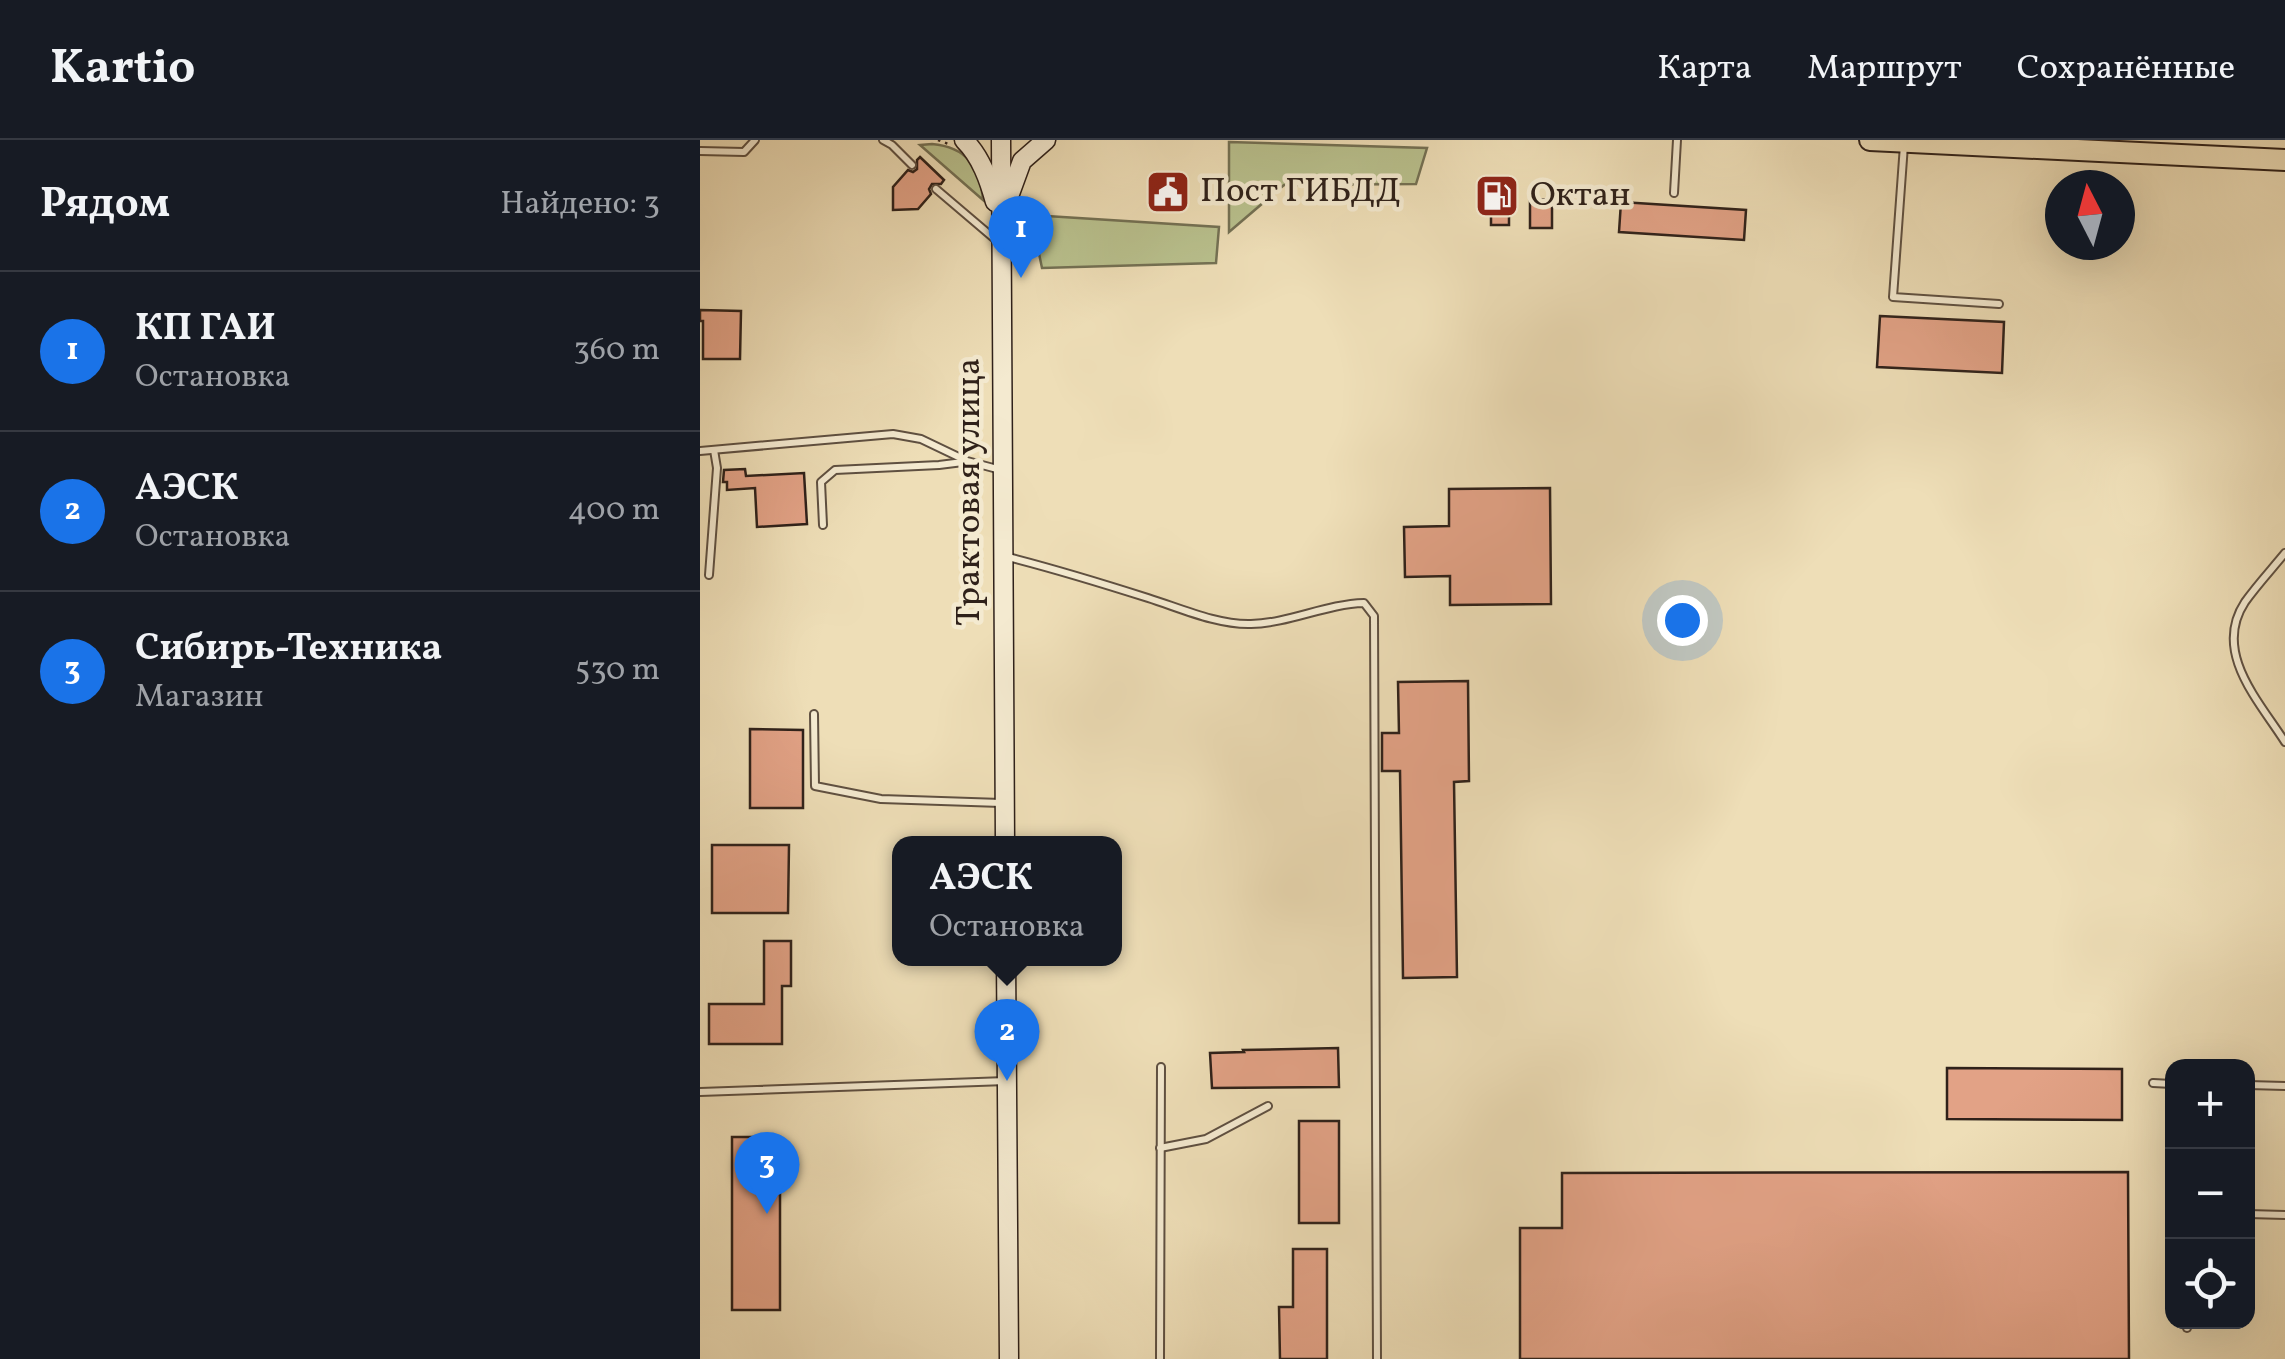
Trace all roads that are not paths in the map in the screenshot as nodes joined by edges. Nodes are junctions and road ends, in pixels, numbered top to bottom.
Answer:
1 (755, 140) edge
2 (883, 140) edge
3 (964, 140) edge
4 (1001, 140) edge
5 (1046, 140) edge
6 (1677, 140) edge
7 (1870, 140) edge
8 (1904, 142) edge
9 (700, 151) edge
10 (2179, 155) junction
11 (2285, 160) edge
12 (912, 166) dead end
13 (2285, 174) edge
14 (936, 188) dead end
15 (1674, 193) dead end
16 (1000, 222) junction
17 (1001, 244) junction
18 (1998, 304) dead end
19 (714, 450) junction
20 (700, 451) edge
21 (967, 461) junction
22 (1002, 471) junction
23 (823, 525) dead end
24 (2285, 553) edge
25 (1002, 555) junction
26 (709, 576) dead end
27 (814, 714) dead end
28 (2285, 742) edge
29 (1004, 803) junction
30 (1005, 836) edge
31 (1006, 966) edge
32 (1161, 1067) dead end
33 (1007, 1082) junction
34 (2152, 1083) dead end
35 (2165, 1084) edge
36 (2255, 1085) edge
37 (2285, 1086) edge
38 (700, 1092) edge
39 (1268, 1106) dead end
40 (1160, 1148) junction
41 (2255, 1214) edge
42 (2285, 1215) edge
43 (1009, 1359) edge
44 (1160, 1359) edge
45 (1377, 1359) edge

1 - 9 lane
2 - 12 lane
3 - 16 main road
4 - 16 main road, Трактовая улица
5 - 16 main road
6 - 15 lane
7 - 8 highway
8 - 10 highway
8 - 18 lane
10 - 11 highway
10 - 13 highway
14 - 17 lane
16 - 17 main road, Трактовая улица
17 - 22 main road, Трактовая улица
19 - 20 lane
19 - 21 lane
19 - 26 lane
21 - 22 lane
21 - 23 lane
22 - 25 main road, Трактовая улица
24 - 28 lane
25 - 29 main road, Трактовая улица
25 - 45 lane
27 - 29 lane
29 - 30 main road, Трактовая улица
31 - 33 main road
32 - 40 lane
33 - 38 lane
33 - 43 main road
34 - 35 lane
36 - 37 lane
39 - 40 lane
40 - 44 lane
41 - 42 lane

